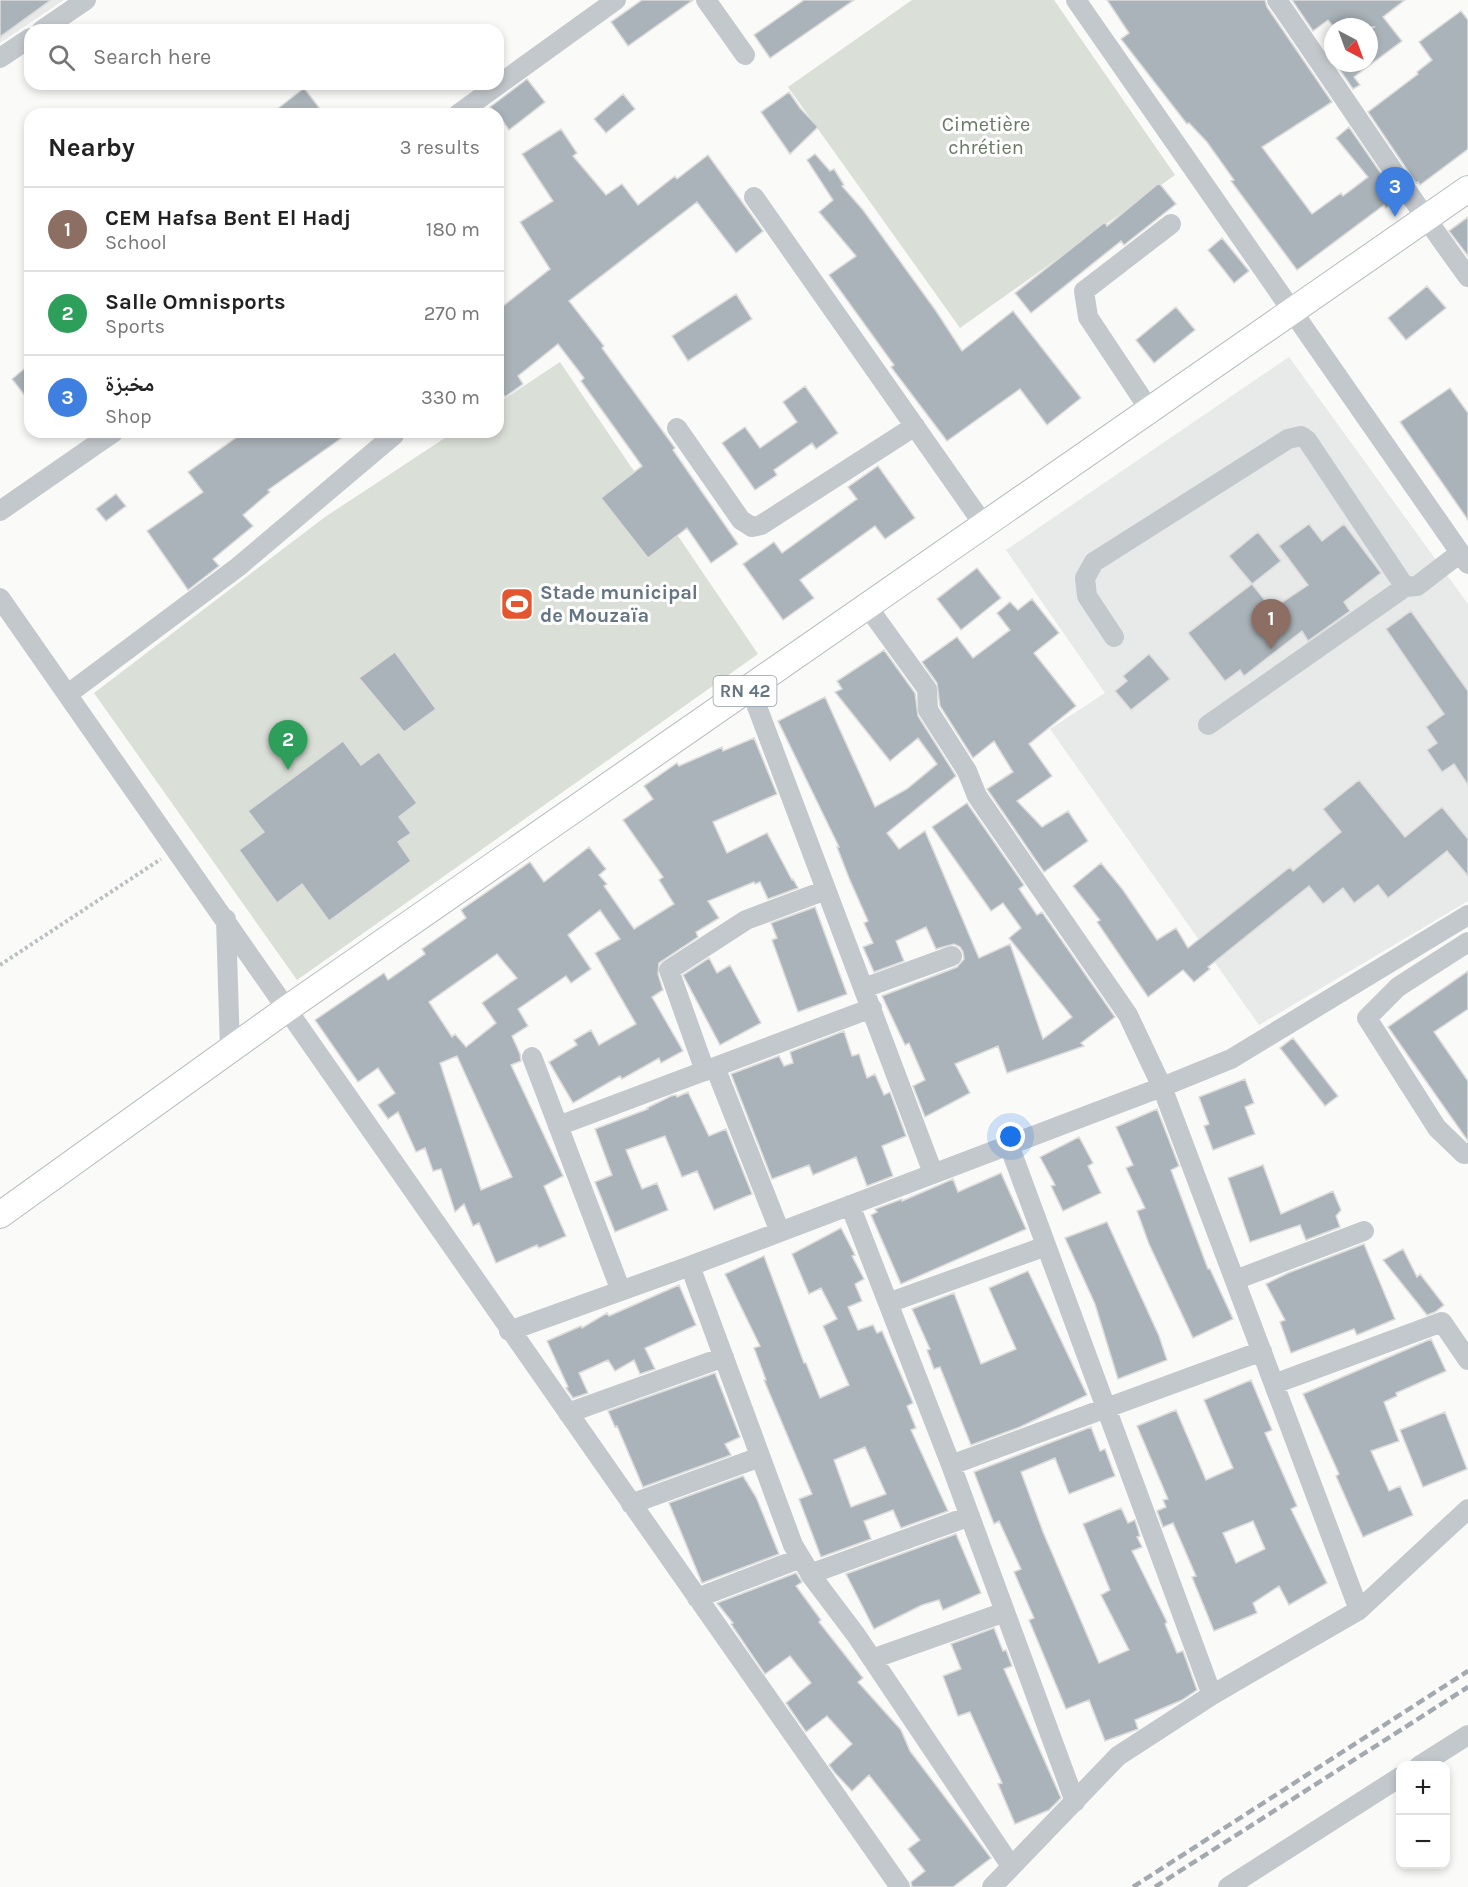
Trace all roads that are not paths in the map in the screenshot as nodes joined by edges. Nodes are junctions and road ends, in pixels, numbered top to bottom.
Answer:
1 (86, 0) edge
2 (616, 0) edge
3 (706, 0) edge
4 (1076, 0) edge
5 (1277, 0) edge
6 (51, 24) edge
7 (24, 42) edge
8 (746, 55) dead end
9 (0, 58) edge
10 (504, 81) edge
11 (491, 90) edge
12 (466, 108) edge
13 (1468, 189) edge
14 (754, 197) dead end
15 (1425, 218) junction
16 (1171, 224) dead end
17 (1468, 277) edge
18 (1292, 310) junction
19 (1149, 409) junction
20 (915, 426) junction
21 (677, 428) dead end
22 (105, 438) edge
23 (390, 438) edge
24 (0, 511) edge
25 (984, 525) junction
26 (1464, 559) edge
27 (1405, 587) junction
28 (0, 598) edge
29 (867, 606) junction
30 (1114, 637) dead end
31 (750, 688) junction
32 (68, 694) junction
33 (1208, 725) dead end
34 (826, 890) junction
35 (1468, 915) edge
36 (226, 919) junction
37 (1468, 942) edge
38 (952, 956) dead end
39 (864, 988) junction
40 (288, 1008) junction
41 (872, 1008) junction
42 (230, 1050) junction
43 (532, 1057) dead end
44 (710, 1069) junction
45 (1162, 1087) junction
46 (558, 1126) junction
47 (1009, 1145) junction
48 (1468, 1153) edge
49 (933, 1173) junction
50 (850, 1205) junction
51 (0, 1215) edge
52 (1364, 1231) dead end
53 (780, 1232) junction
54 (1046, 1246) junction
55 (690, 1266) junction
56 (1235, 1280) junction
57 (621, 1291) junction
58 (888, 1303) junction
59 (509, 1331) junction
60 (1262, 1351) junction
61 (724, 1357) junction
62 (1468, 1360) edge
63 (1274, 1384) junction
64 (1106, 1409) junction
65 (568, 1413) junction
66 (760, 1457) junction
67 (951, 1465) junction
68 (631, 1504) junction
69 (1468, 1509) edge
70 (970, 1516) junction
71 (806, 1566) junction
72 (697, 1598) junction
73 (1359, 1610) junction
74 (1005, 1612) junction
75 (872, 1659) junction
76 (1212, 1695) junction
77 (1468, 1734) edge
78 (1427, 1761) edge
79 (1396, 1781) edge
80 (1075, 1802) junction
81 (1011, 1866) junction
82 (900, 1887) edge
83 (992, 1887) edge
84 (1228, 1887) edge

1 - 6 street
2 - 10 street
3 - 8 street
4 - 18 street
5 - 15 street
7 - 9 street
11 - 12 street
13 - 15 main road, RN 42
14 - 20 street
15 - 17 street
15 - 18 main road, RN 42
16 - 19 street
18 - 19 main road, RN 42
18 - 26 street
19 - 25 main road, RN 42
20 - 21 street
20 - 25 street
22 - 24 street
23 - 32 street
25 - 29 main road, RN 42
26 - 27 street
27 - 30 street
27 - 33 street
28 - 32 street
29 - 31 main road, RN 42
29 - 45 street
31 - 34 street
31 - 40 main road, RN 42
32 - 36 street
34 - 39 street
34 - 44 street
35 - 45 street
36 - 40 street
36 - 42 street
37 - 48 street
38 - 39 street
39 - 41 street
40 - 42 main road, RN 42
40 - 59 street
41 - 44 street
41 - 49 street
42 - 51 main road, RN 42
43 - 46 street
44 - 46 street
44 - 53 street
45 - 47 street
45 - 56 street
46 - 57 street
47 - 49 street
47 - 54 street
49 - 50 street
50 - 53 street
50 - 58 street
52 - 56 street
53 - 55 street
54 - 58 street
54 - 64 street
55 - 57 street
55 - 61 street
56 - 60 street
57 - 59 street
58 - 67 street
59 - 65 street
60 - 63 street
60 - 64 street
61 - 65 street
61 - 66 street
62 - 63 street
63 - 73 street
64 - 67 street
64 - 76 street
65 - 68 street
66 - 68 street
66 - 71 street
67 - 70 street
68 - 72 street
69 - 73 street
70 - 71 street
70 - 74 street
71 - 72 street
71 - 75 street
72 - 82 street
73 - 76 street
74 - 75 street
74 - 80 street
75 - 81 street
76 - 80 street
77 - 78 street
79 - 84 street
80 - 81 street
81 - 83 street

